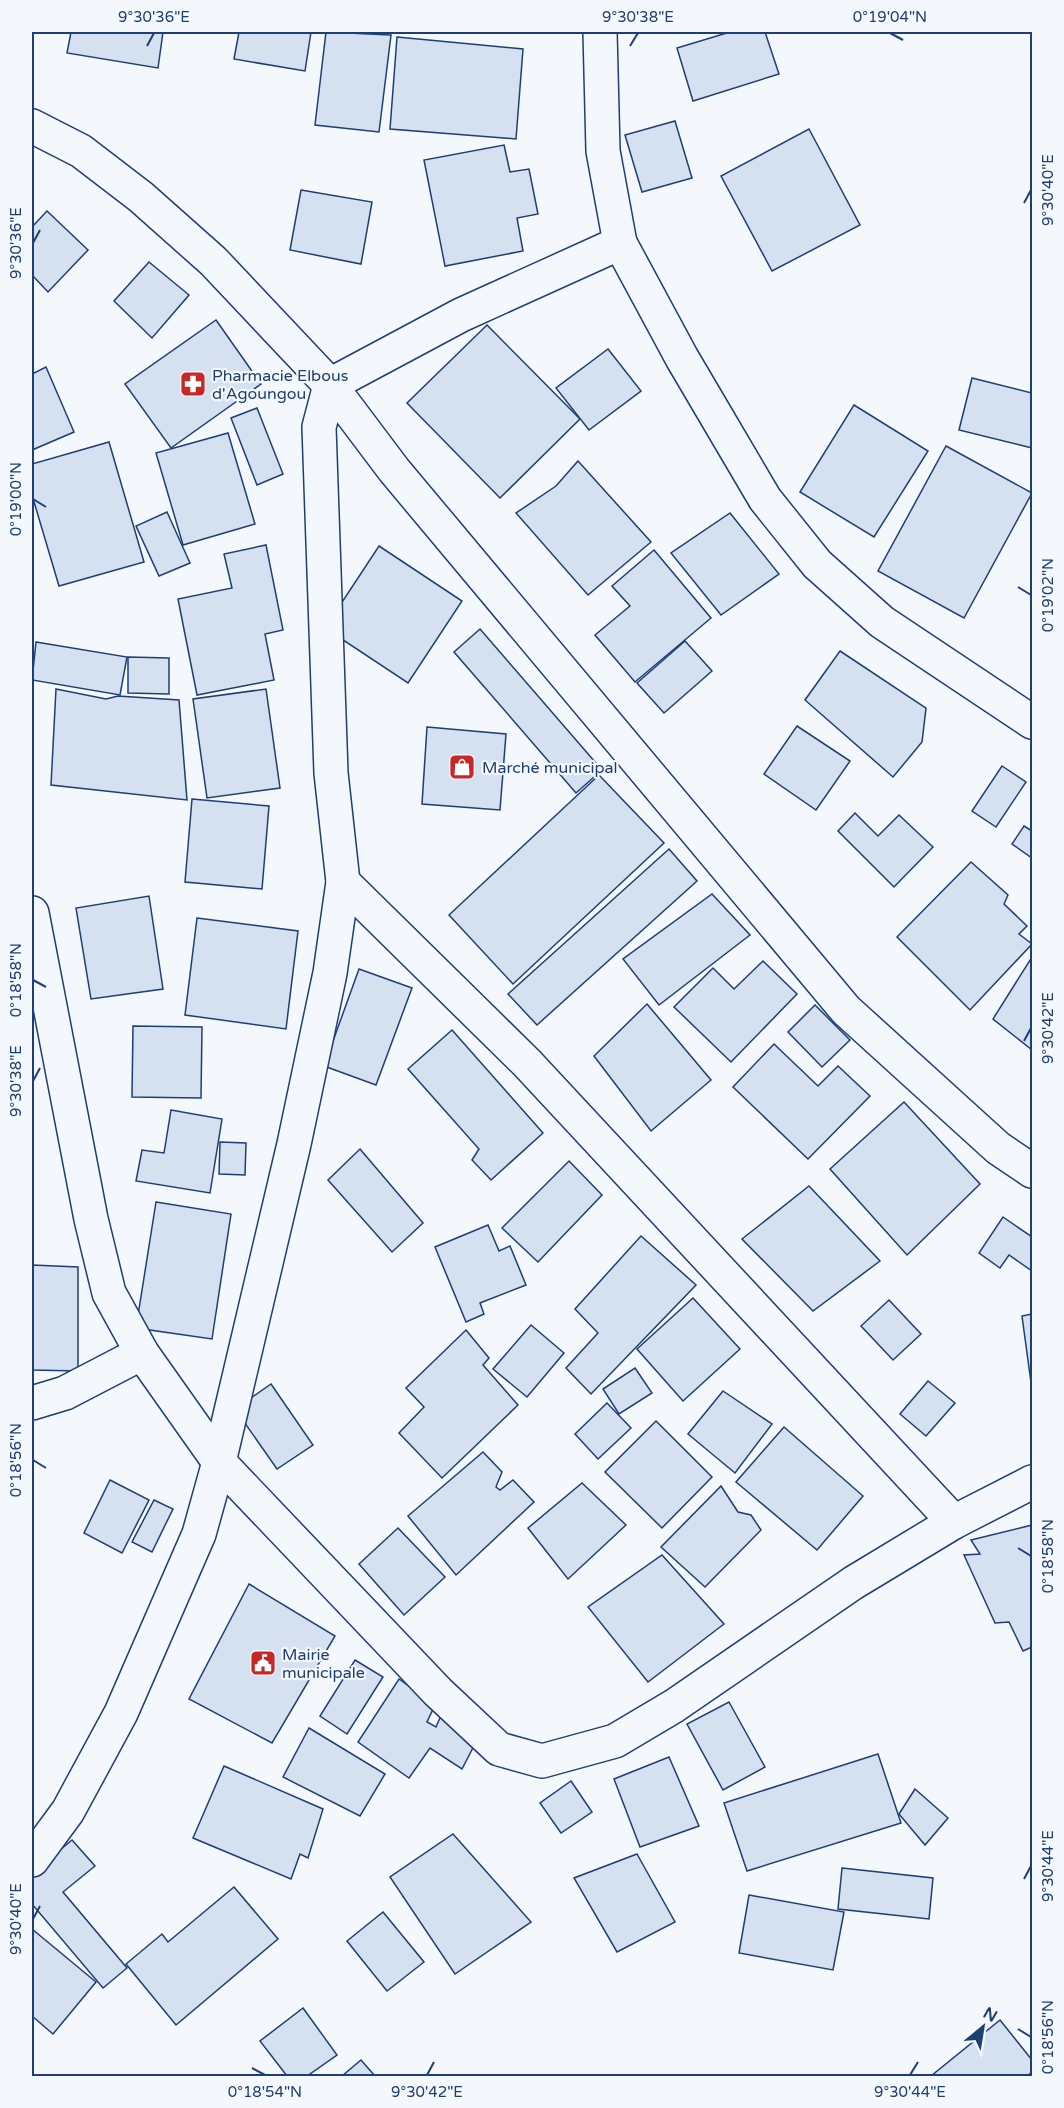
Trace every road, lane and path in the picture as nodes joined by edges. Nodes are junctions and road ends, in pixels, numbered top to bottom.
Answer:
1 (600, 32) edge
2 (32, 126) edge
3 (620, 243) junction
4 (330, 385) junction
5 (1032, 722) edge
6 (342, 882) junction
7 (32, 913) edge
8 (1032, 1172) edge
9 (142, 1353) junction
10 (32, 1404) edge
11 (219, 1462) junction
12 (1032, 1482) edge
13 (954, 1522) junction
14 (32, 1860) edge

1 - 3 street
2 - 4 street
3 - 4 street
3 - 5 street
4 - 6 street
4 - 8 street
6 - 11 street
6 - 13 street
7 - 9 street
9 - 10 street
9 - 11 street
11 - 13 street
11 - 14 street
12 - 13 street

